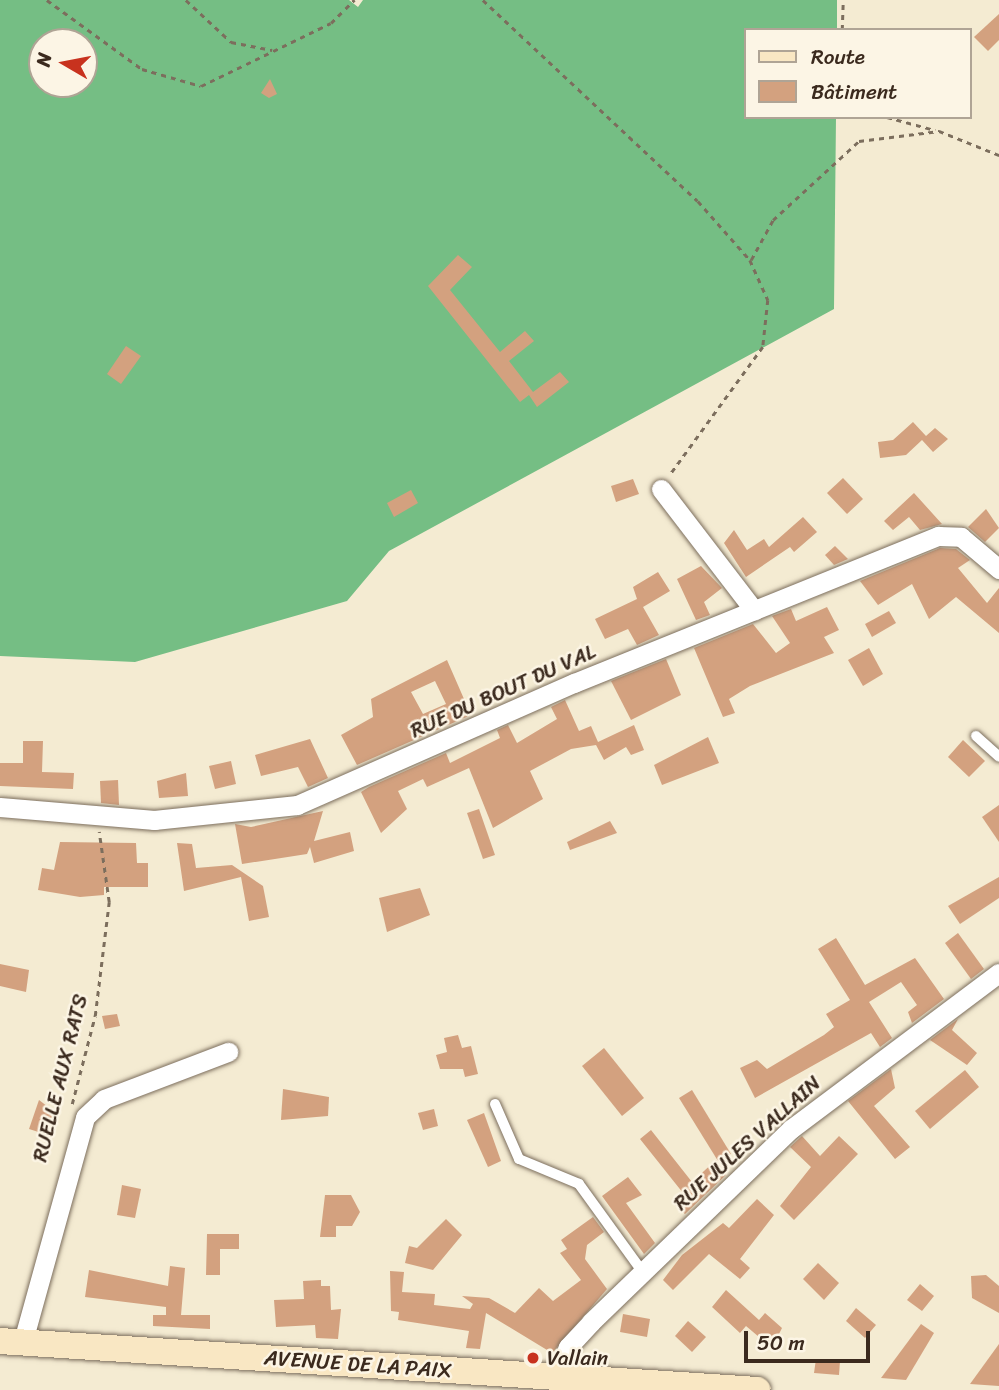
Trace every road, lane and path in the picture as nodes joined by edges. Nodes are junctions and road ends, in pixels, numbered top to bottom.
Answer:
1 (47, 0) edge
2 (186, 0) edge
3 (354, 0) edge
4 (483, 0) edge
5 (843, 0) edge
6 (842, 28) edge
7 (272, 50) junction
8 (894, 119) edge
9 (939, 131) junction
10 (999, 155) edge
11 (750, 260) junction
12 (661, 489) joint
13 (999, 569) edge
14 (754, 610) junction
15 (976, 736) dead end
16 (999, 757) edge
17 (0, 807) edge
18 (97, 818) junction
19 (999, 973) edge
20 (229, 1052) dead end
21 (495, 1104) dead end
22 (71, 1108) dead end
23 (642, 1270) junction
24 (12, 1341) edge
25 (556, 1378) junction
26 (757, 1390) edge

1 - 7 path
2 - 7 path
3 - 7 path
4 - 11 path
5 - 6 path
8 - 9 path
9 - 10 path
9 - 11 path
11 - 12 path
12 - 14 street
13 - 14 street, RUE DU BOUT DU VAL
14 - 18 street, RUE DU BOUT DU VAL
15 - 16 lane
17 - 18 street, RUE DU BOUT DU VAL
18 - 22 path, RUELLE AUX RATS
19 - 23 street, RUE JULES VALLAIN
20 - 24 street
21 - 23 lane
23 - 25 street, RUE JULES VALLAIN
24 - 25 main road, AVENUE DE LA PAIX
25 - 26 main road, AVENUE DE LA PAIX

